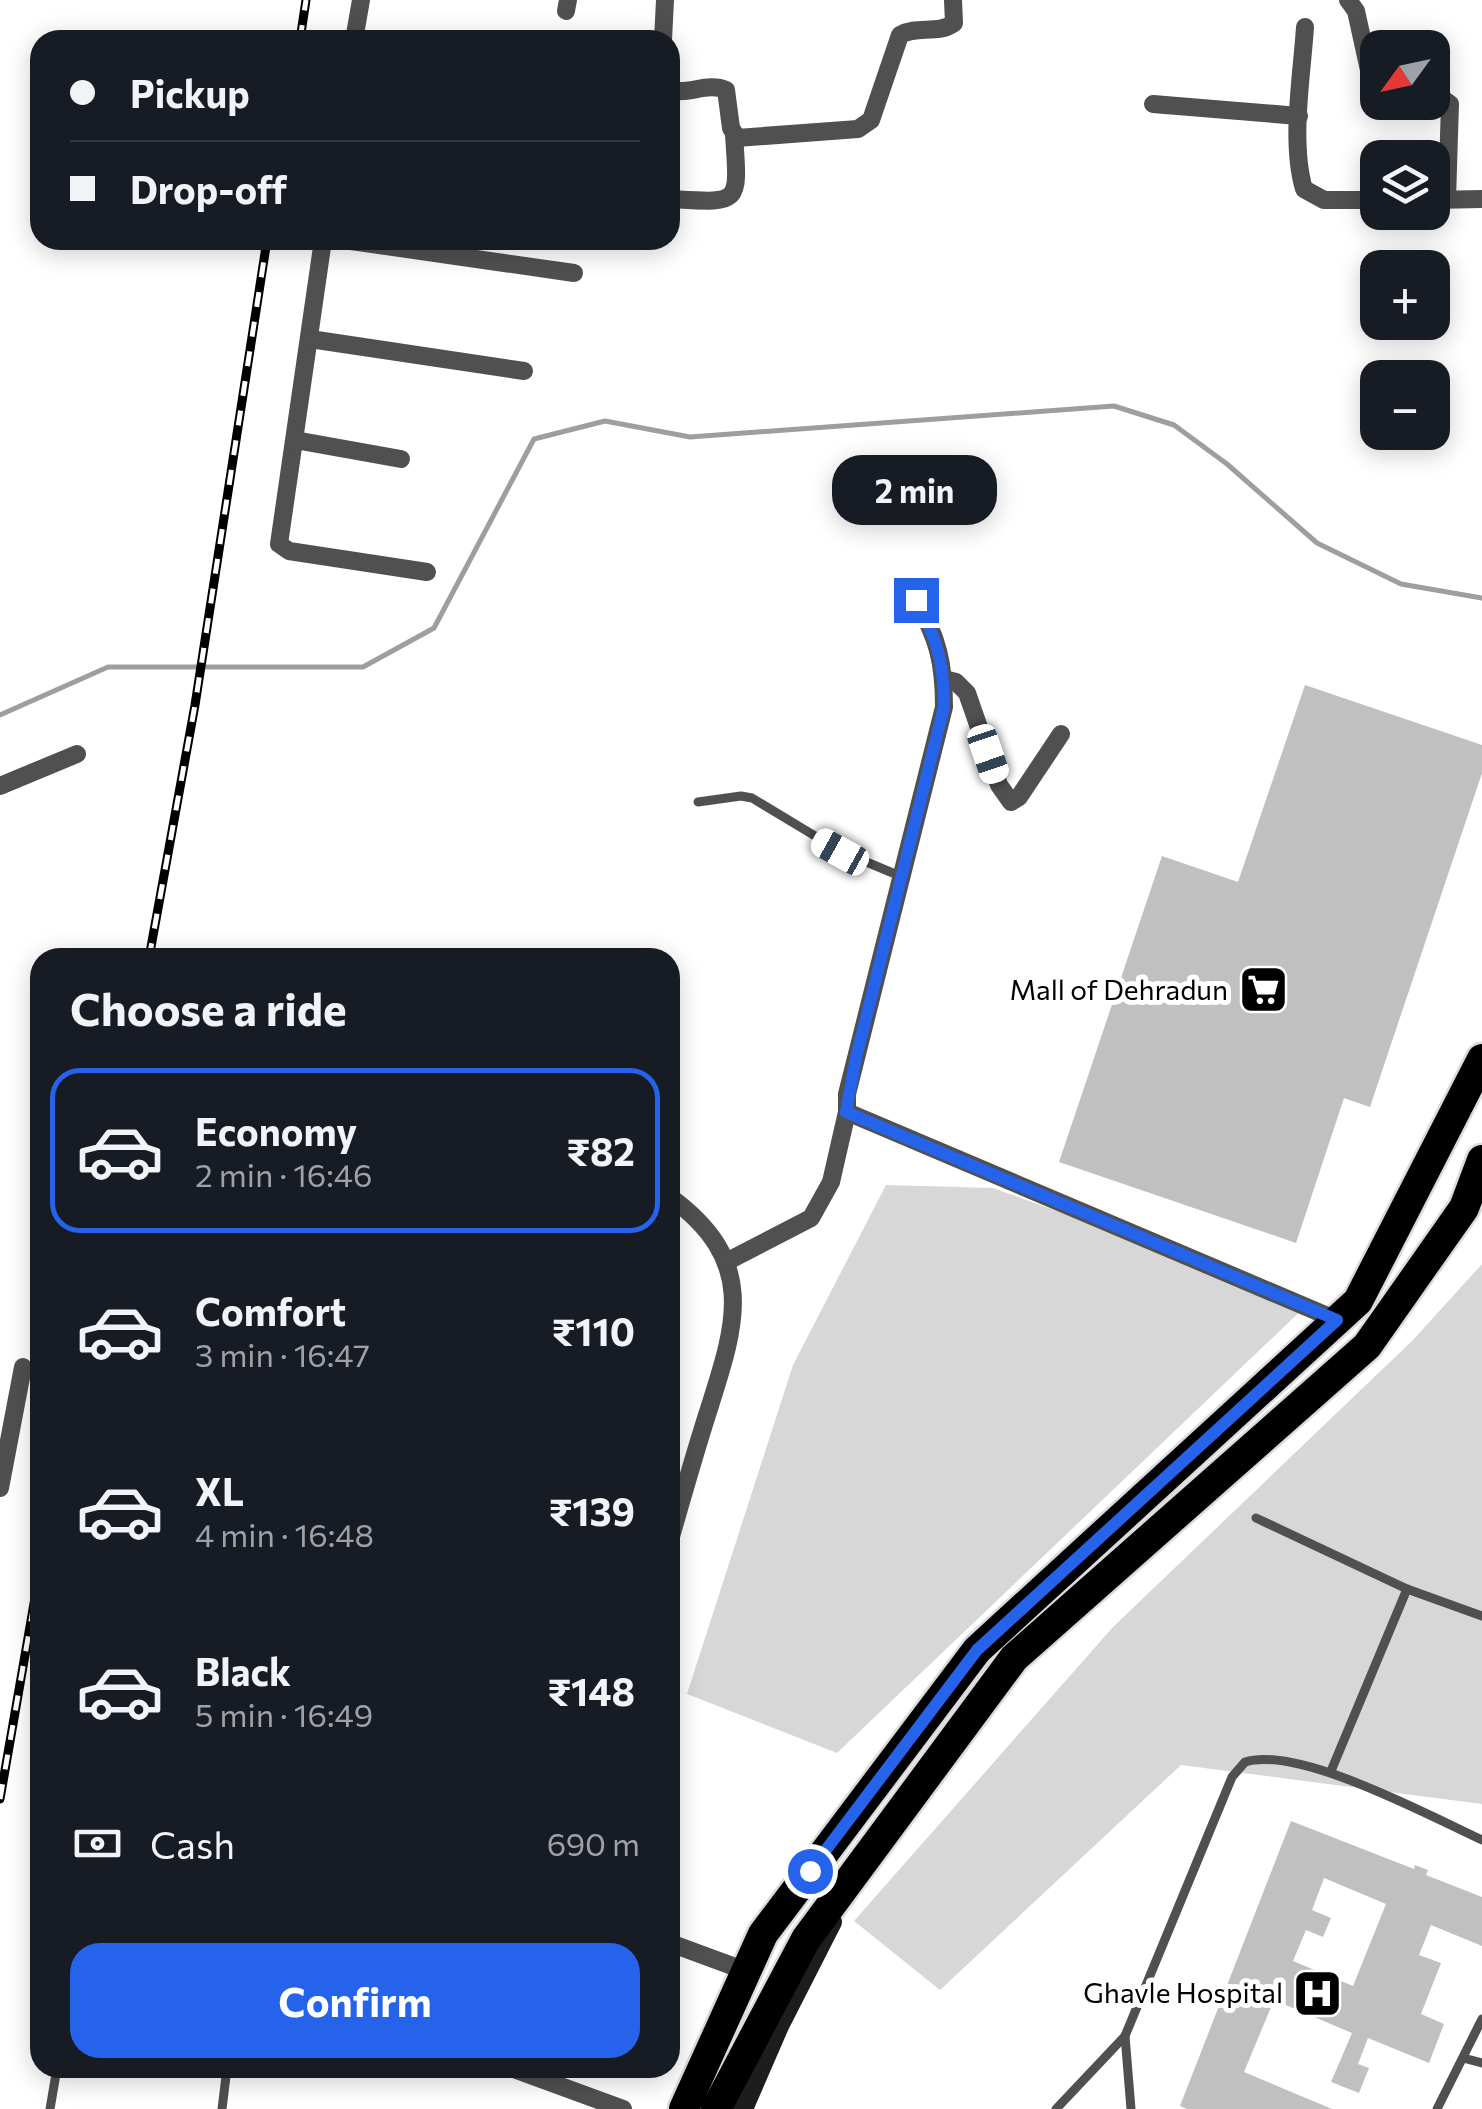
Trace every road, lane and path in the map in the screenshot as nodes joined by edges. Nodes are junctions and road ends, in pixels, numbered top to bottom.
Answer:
1 (361, 0) edge
2 (664, 0) edge
3 (953, 0) edge
4 (1348, 0) edge
5 (1305, 27) dead end
6 (356, 30) edge
7 (663, 30) edge
8 (1360, 30) edge
9 (680, 92) edge
10 (1153, 104) dead end
11 (1299, 116) junction
12 (734, 134) junction
13 (1482, 199) edge
14 (680, 200) edge
15 (1360, 200) edge
16 (1450, 200) edge
17 (321, 250) edge
18 (414, 250) edge
19 (574, 273) dead end
20 (310, 338) junction
21 (524, 371) dead end
22 (296, 440) junction
23 (401, 458) dead end
24 (426, 572) dead end
25 (916, 600) dead end
26 (944, 679) junction
27 (1060, 734) dead end
28 (76, 754) dead end
29 (0, 786) edge
30 (698, 802) dead end
31 (900, 876) junction
32 (1482, 1059) edge
33 (846, 1112) junction
34 (1482, 1160) edge
35 (680, 1205) edge
36 (726, 1262) junction
37 (1337, 1320) junction
38 (23, 1367) dead end
39 (680, 1479) edge
40 (0, 1488) edge
41 (1256, 1518) dead end
42 (1406, 1590) junction
43 (1482, 1616) edge
44 (1331, 1771) junction
45 (1482, 1840) edge
46 (872, 1850) junction
47 (680, 1947) edge
48 (746, 1970) junction
49 (1482, 2019) edge
50 (1125, 2036) junction
51 (1463, 2058) junction
52 (1482, 2063) edge
53 (55, 2078) edge
54 (226, 2078) edge
55 (538, 2078) edge
56 (50, 2109) edge
57 (222, 2109) edge
58 (623, 2109) edge
59 (684, 2109) edge
60 (716, 2109) edge
61 (743, 2109) edge
62 (1056, 2109) edge
63 (1131, 2109) edge
64 (1438, 2109) edge

1 - 6 street
2 - 7 street
3 - 12 street
4 - 8 street
5 - 11 street
9 - 12 street
10 - 11 street
11 - 15 street
12 - 14 street
13 - 16 street
17 - 20 street
18 - 19 street
20 - 21 street
20 - 22 street
22 - 23 street
22 - 24 street
25 - 26 street
26 - 27 street
26 - 31 street
28 - 29 street
30 - 31 lane
31 - 33 street
32 - 37 highway
33 - 36 street
33 - 37 street
34 - 46 highway
35 - 36 street
36 - 39 street
37 - 48 highway
38 - 40 street
41 - 42 lane
42 - 43 lane
42 - 44 lane
44 - 45 lane
44 - 50 lane
46 - 60 highway
46 - 61 street
47 - 48 street
48 - 59 highway
49 - 51 lane
50 - 62 lane
50 - 63 lane
51 - 52 lane
51 - 64 lane
53 - 56 lane
54 - 57 lane
55 - 58 street

